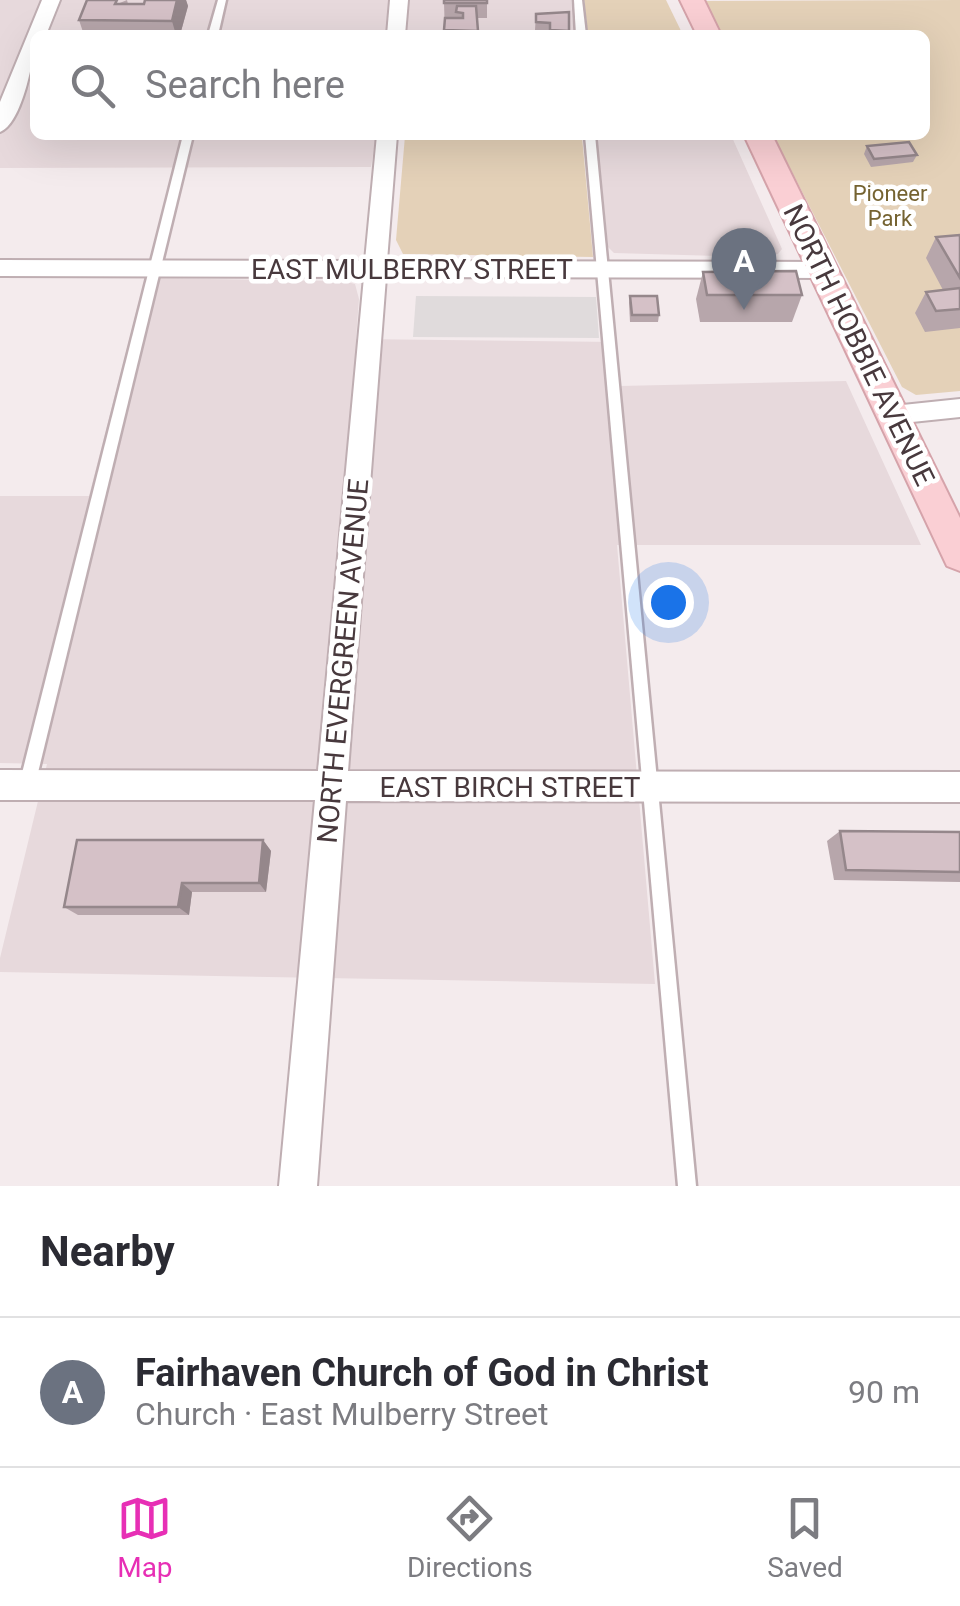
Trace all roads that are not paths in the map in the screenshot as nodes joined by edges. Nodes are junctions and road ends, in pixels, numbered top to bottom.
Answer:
1 (52, 0) edge
2 (222, 0) edge
3 (399, 0) edge
4 (578, 0) edge
5 (692, 0) edge
6 (39, 30) edge
7 (214, 30) edge
8 (396, 30) edge
9 (581, 30) edge
10 (707, 30) edge
11 (30, 53) edge
12 (0, 126) edge
13 (187, 140) edge
14 (388, 140) edge
15 (590, 140) edge
16 (760, 140) edge
17 (0, 268) edge
18 (155, 268) junction
19 (376, 269) junction
20 (602, 269) junction
21 (824, 270) junction
22 (960, 408) edge
23 (893, 415) junction
24 (960, 554) edge
25 (13, 786) edge
26 (332, 786) junction
27 (650, 787) junction
28 (960, 787) edge
29 (298, 1186) edge
30 (687, 1186) edge

1 - 6 street
2 - 7 lane
3 - 8 street
4 - 9 lane
5 - 10 main road
11 - 12 street
13 - 18 lane
14 - 19 street, NORTH EVERGREEN AVENUE
15 - 20 lane
16 - 21 main road, NORTH HOBBIE AVENUE
17 - 18 street, EAST MULBERRY STREET
18 - 19 street, EAST MULBERRY STREET
18 - 25 lane
19 - 20 street, EAST MULBERRY STREET
19 - 26 street, NORTH EVERGREEN AVENUE
20 - 21 street, EAST MULBERRY STREET
20 - 27 lane
21 - 23 main road, NORTH HOBBIE AVENUE
22 - 23 street
23 - 24 main road, NORTH HOBBIE AVENUE
25 - 26 street, EAST BIRCH STREET
26 - 27 street, EAST BIRCH STREET
26 - 29 street, NORTH EVERGREEN AVENUE
27 - 28 street, EAST BIRCH STREET
27 - 30 lane

